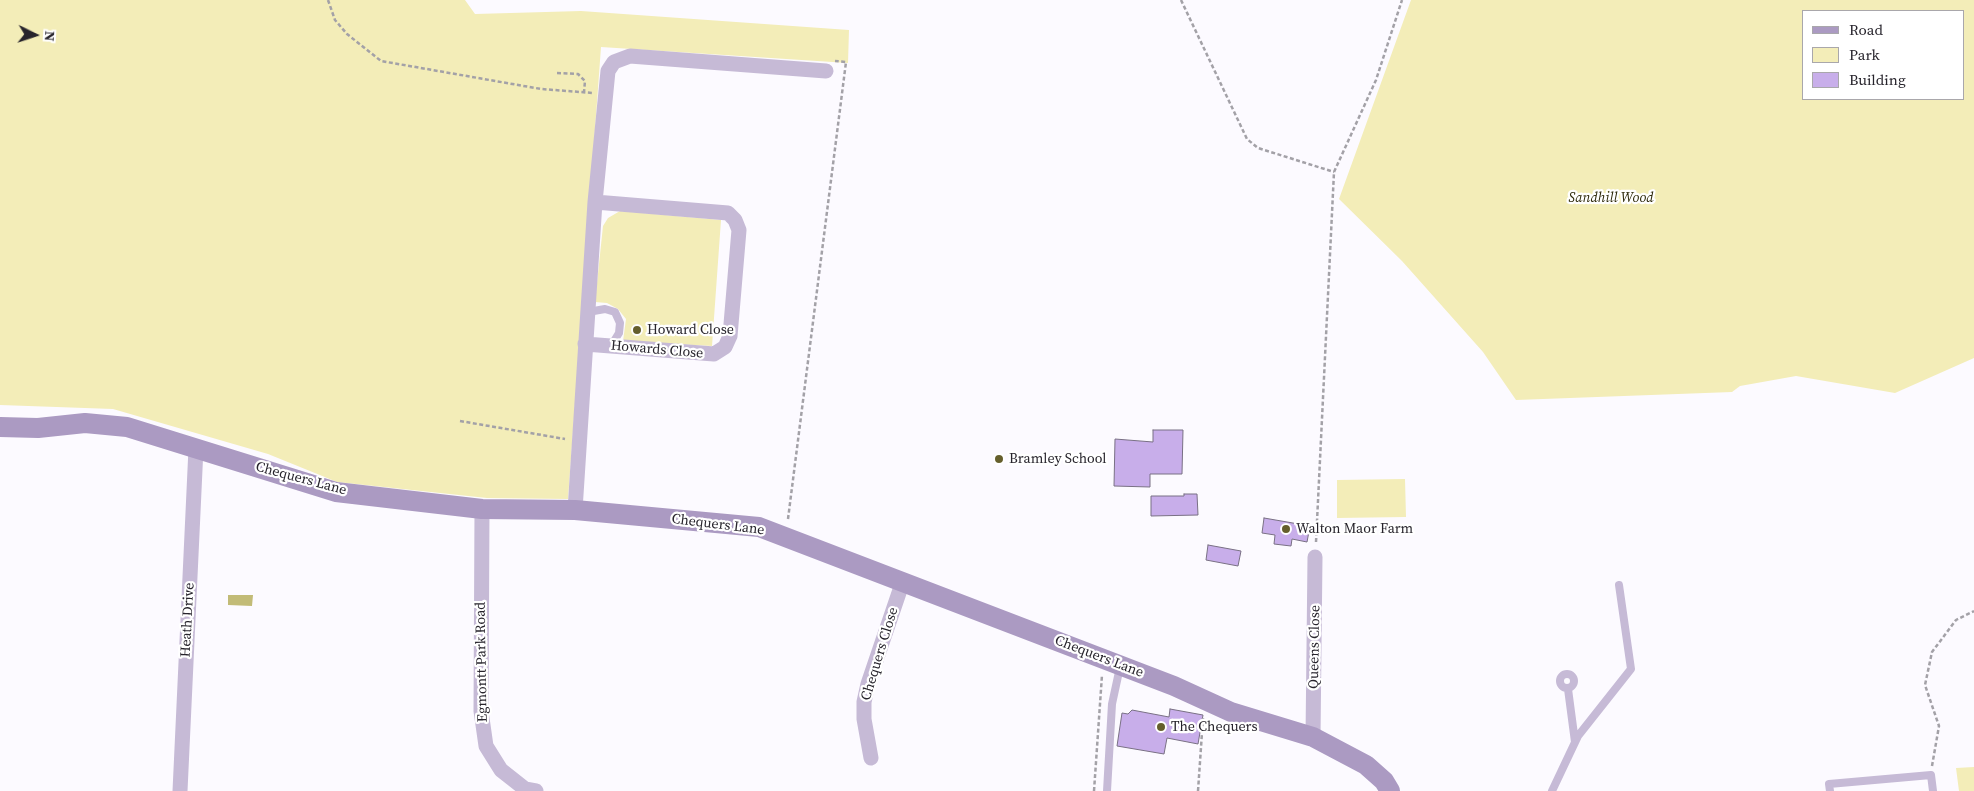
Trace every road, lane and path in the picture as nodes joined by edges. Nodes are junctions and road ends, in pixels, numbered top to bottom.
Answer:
1 (328, 0) edge
2 (1181, 0) edge
3 (1402, 0) edge
4 (826, 70) joint
5 (557, 73) dead end
6 (584, 92) junction
7 (604, 94) junction
8 (1334, 172) junction
9 (595, 202) junction
10 (588, 312) junction
11 (585, 344) junction
12 (611, 346) junction
13 (460, 421) dead end
14 (0, 427) edge
15 (579, 441) junction
16 (196, 448) junction
17 (482, 509) junction
18 (575, 510) junction
19 (786, 536) junction
20 (1315, 557) joint
21 (902, 581) junction
22 (1619, 585) dead end
23 (1974, 611) edge
24 (1121, 666) junction
25 (1568, 689) dead end
26 (1203, 699) junction
27 (1313, 738) junction
28 (1575, 742) junction
29 (871, 758) dead end
30 (1931, 775) junction
31 (180, 791) edge
32 (536, 791) edge
33 (1107, 791) edge
34 (1198, 791) edge
35 (1390, 791) edge
36 (1552, 791) edge
37 (1830, 791) edge
38 (1933, 791) edge

1 - 6 path
2 - 8 path
3 - 8 path
4 - 7 street
4 - 19 path
5 - 6 path
6 - 7 path
7 - 9 street
8 - 20 path
9 - 10 street
9 - 12 street, Howards Close
10 - 11 street
10 - 12 lane
11 - 12 street, Howards Close
11 - 15 street
13 - 15 path
14 - 16 main road, Chequers Lane
15 - 18 street
16 - 17 main road, Chequers Lane
16 - 31 street, Heath Drive
17 - 18 main road, Chequers Lane
17 - 32 street, Egmontt Park Road
18 - 19 main road, Chequers Lane
19 - 21 main road, Chequers Lane
20 - 27 street, Queens Close
21 - 24 main road, Chequers Lane
21 - 29 street, Chequers Close
22 - 28 lane
23 - 30 path
24 - 26 main road, Chequers Lane
24 - 33 lane
25 - 28 lane
26 - 27 main road, Chequers Lane
26 - 34 path
27 - 35 main road, Chequers Lane
28 - 36 lane
30 - 37 lane
30 - 38 lane

